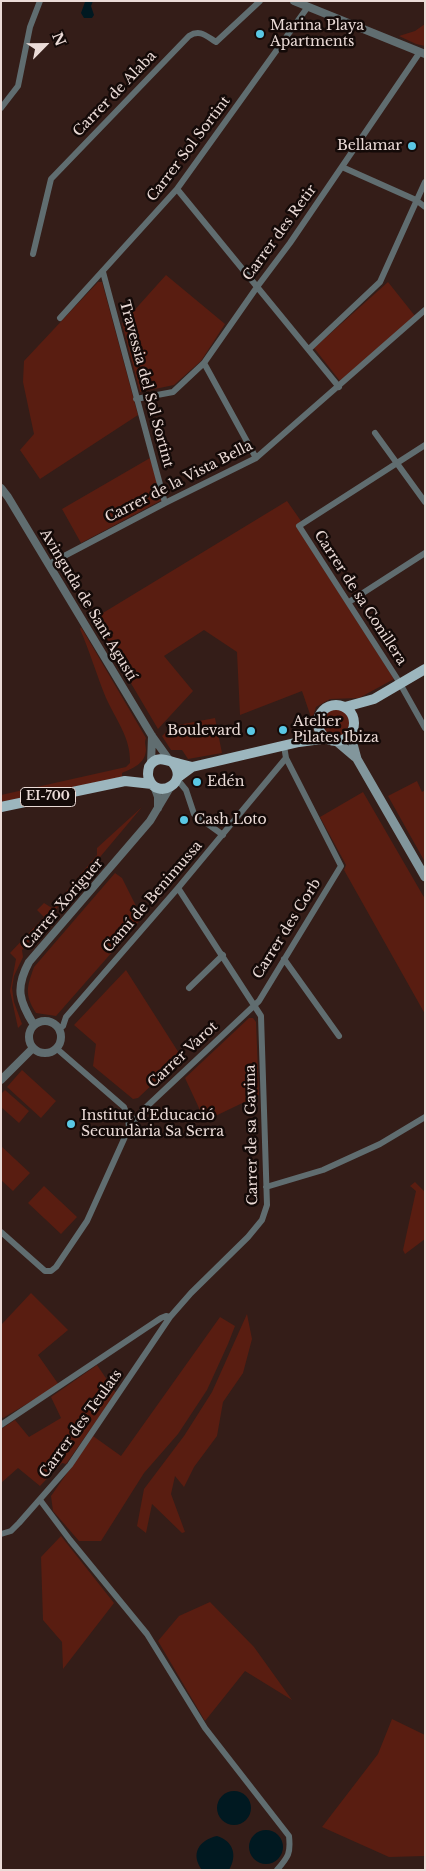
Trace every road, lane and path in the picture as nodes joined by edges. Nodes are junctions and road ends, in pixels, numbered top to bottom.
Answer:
1 (40, 1) edge
2 (260, 1) edge
3 (294, 1) edge
4 (307, 8) junction
5 (422, 53) edge
6 (1, 108) edge
7 (342, 167) junction
8 (425, 182) edge
9 (177, 190) junction
10 (416, 200) junction
11 (425, 207) edge
12 (33, 254) dead end
13 (103, 272) junction
14 (257, 287) junction
15 (425, 310) edge
16 (60, 318) dead end
17 (309, 349) junction
18 (204, 362) junction
19 (340, 387) junction
20 (136, 399) junction
21 (375, 433) dead end
22 (425, 445) edge
23 (256, 458) junction
24 (397, 463) junction
25 (1, 488) edge
26 (425, 502) edge
27 (165, 503) junction
28 (425, 553) edge
29 (48, 564) junction
30 (349, 602) junction
31 (425, 669) edge
32 (400, 684) junction
33 (374, 699) junction
34 (345, 707) junction
35 (319, 720) junction
36 (353, 728) junction
37 (425, 728) edge
38 (152, 736) junction
39 (332, 739) junction
40 (299, 742) junction
41 (284, 746) junction
42 (286, 758) junction
43 (357, 759) junction
44 (171, 761) junction
45 (150, 766) junction
46 (192, 767) junction
47 (125, 781) junction
48 (175, 781) junction
49 (153, 785) junction
50 (1, 807) edge
51 (158, 808) junction
52 (223, 835) junction
53 (425, 877) edge
54 (178, 888) junction
55 (223, 955) junction
56 (284, 959) junction
57 (189, 988) dead end
58 (255, 1005) junction
59 (34, 1025) junction
60 (59, 1028) junction
61 (339, 1036) dead end
62 (33, 1048) junction
63 (56, 1048) junction
64 (1, 1080) edge
65 (124, 1108) junction
66 (142, 1111) junction
67 (425, 1117) edge
68 (129, 1128) junction
69 (266, 1187) junction
70 (1, 1232) edge
71 (170, 1317) junction
72 (1, 1425) edge
73 (40, 1500) junction
74 (1, 1534) edge
75 (277, 1870) edge

1 - 6 street
2 - 12 street, Carrer de Alaba
3 - 4 street
4 - 5 street
4 - 9 street, Carrer Sol Sortint
5 - 7 street, Carrer des Retir
7 - 10 street
7 - 14 street, Carrer des Retir
8 - 10 street
9 - 13 street, Carrer Sol Sortint
9 - 14 street
10 - 11 street
10 - 17 street
13 - 16 street, Carrer Sol Sortint
13 - 20 street, Travessia del Sol Sortint
14 - 17 street
14 - 18 street, Carrer des Retir
15 - 19 street, Carrer de la Vista Bella
17 - 19 street
18 - 20 street, Carrer des Retir
18 - 23 street
19 - 23 street, Carrer de la Vista Bella
20 - 27 street, Travessia del Sol Sortint
21 - 24 street
22 - 24 street
23 - 27 street, Carrer de la Vista Bella
24 - 26 street
24 - 30 street, Carrer de sa Conillera
25 - 29 street, Avinguda de Sant Agustí
27 - 29 street, Carrer de la Vista Bella
28 - 30 street
29 - 38 street, Avinguda de Sant Agustí
30 - 32 street, Carrer de sa Conillera
31 - 32 main road, EI-700
32 - 33 main road, EI-700
32 - 37 street, Carrer de sa Conillera
33 - 34 main road, EI-700
33 - 36 main road, EI-700
34 - 35 main road, EI-700
34 - 36 main road
35 - 39 main road
35 - 40 main road, EI-700
36 - 39 main road, EI-700
36 - 43 main road
38 - 44 street, Avinguda de Sant Agustí
38 - 45 street
39 - 40 main road, EI-700
39 - 43 main road
40 - 41 main road, EI-700
41 - 42 street
41 - 46 main road, EI-700
42 - 52 street, Camí de Benimussa
42 - 56 street, Carrer des Corb
43 - 53 main road
44 - 45 main road, EI-700
44 - 46 main road, EI-700
44 - 48 main road
45 - 47 main road, EI-700
45 - 49 main road
46 - 48 main road, EI-700
47 - 49 main road, EI-700
47 - 50 main road, EI-700
48 - 49 main road, EI-700
48 - 51 street, Carrer Xoriguer
48 - 52 street
49 - 51 street
51 - 59 street, Carrer Xoriguer
52 - 54 street, Camí de Benimussa
54 - 55 street, Carrer de sa Gavina
54 - 60 street, Camí de Benimussa
55 - 57 street
55 - 58 street, Carrer de sa Gavina
56 - 58 street, Carrer des Corb
56 - 61 street
58 - 66 street, Carrer Varot
58 - 69 street, Carrer de sa Gavina
59 - 60 street
59 - 62 street
60 - 63 street
62 - 63 street
62 - 64 street
63 - 65 street
65 - 66 street
65 - 68 street
66 - 68 street, Carrer Varot
67 - 69 street
68 - 70 street, Carrer Varot
69 - 71 street, Carrer de sa Gavina
71 - 72 street, Carrer de sa Gavina
71 - 73 street, Carrer des Teulats
73 - 74 street, Carrer des Teulats
73 - 75 street

